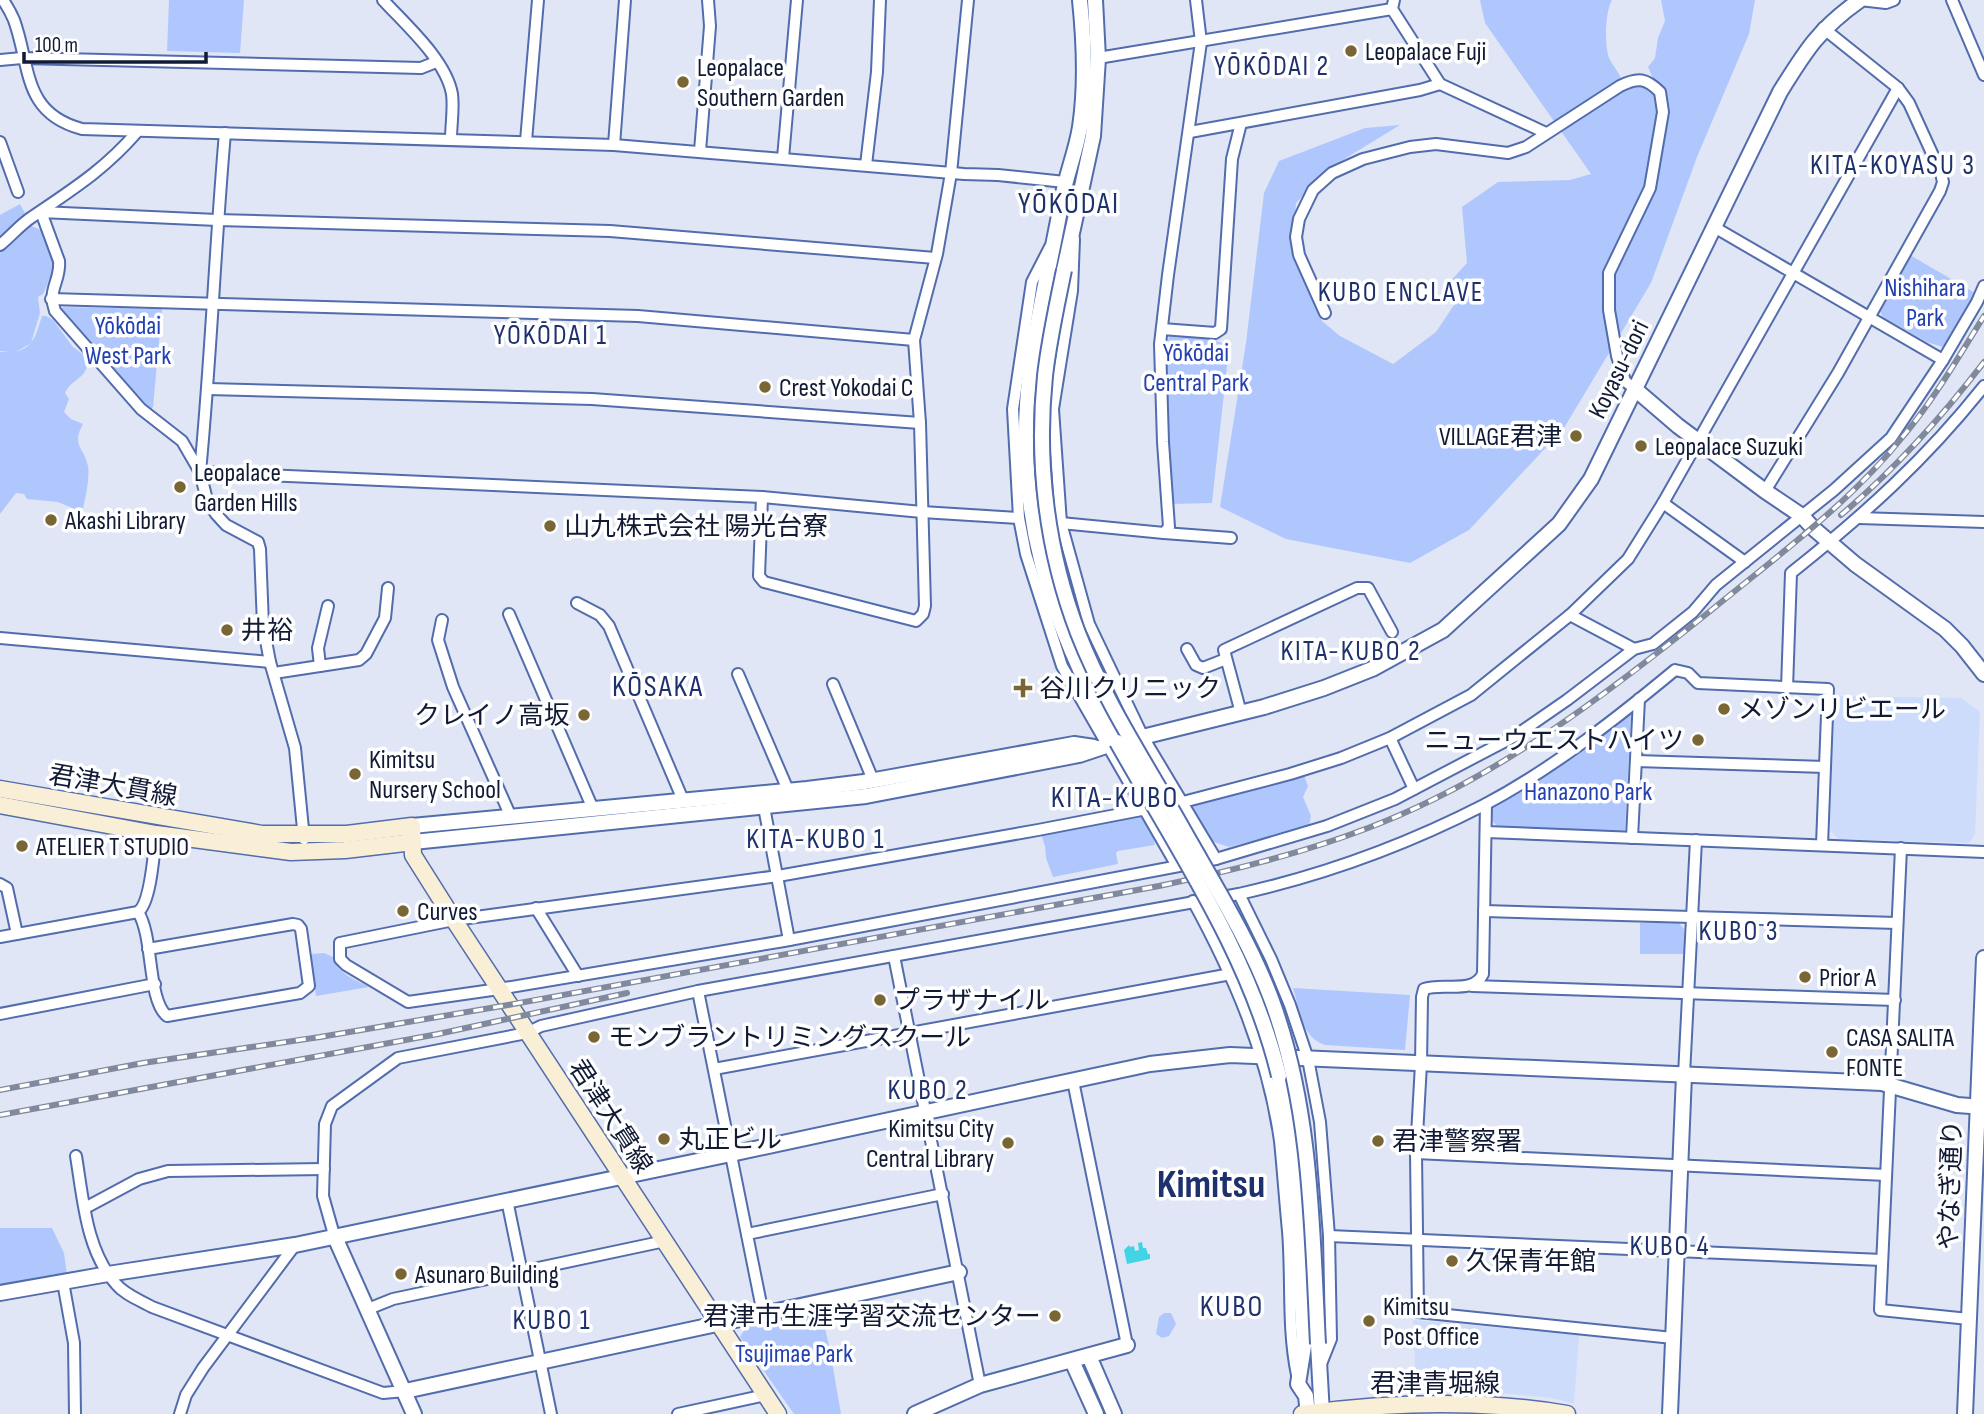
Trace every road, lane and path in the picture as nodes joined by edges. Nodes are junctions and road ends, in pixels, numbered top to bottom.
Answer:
1 (3, 0) edge
2 (383, 0) edge
3 (538, 0) edge
4 (625, 0) edge
5 (708, 0) edge
6 (797, 0) edge
7 (880, 0) edge
8 (968, 0) edge
9 (1080, 0) edge
10 (1095, 0) edge
11 (1196, 0) edge
12 (1852, 0) edge
13 (1860, 0) edge
14 (1894, 0) edge
15 (1952, 0) edge
16 (1393, 5) edge
17 (1838, 15) junction
18 (1823, 28) junction
19 (1201, 42) junction
20 (22, 58) junction
21 (1098, 58) junction
22 (0, 60) edge
23 (436, 62) junction
24 (1984, 75) edge
25 (1440, 84) junction
26 (1898, 88) junction
27 (1241, 123) junction
28 (137, 132) junction
29 (225, 132) junction
30 (1190, 132) junction
31 (1546, 133) junction
32 (451, 139) junction
33 (526, 141) junction
34 (0, 142) edge
35 (614, 145) junction
36 (700, 151) junction
37 (783, 158) junction
38 (866, 165) junction
39 (951, 173) junction
40 (1065, 183) junction
41 (18, 192) dead end
42 (41, 212) junction
43 (217, 220) junction
44 (1073, 226) junction
45 (1714, 227) junction
46 (1055, 239) junction
47 (0, 245) edge
48 (935, 258) junction
49 (1057, 270) junction
50 (1793, 272) junction
51 (1984, 286) edge
52 (51, 299) junction
53 (213, 303) junction
54 (1325, 313) dead end
55 (1870, 317) junction
56 (1162, 329) junction
57 (914, 340) junction
58 (1943, 360) junction
59 (1984, 386) edge
60 (208, 389) junction
61 (1636, 390) junction
62 (919, 423) junction
63 (1697, 440) junction
64 (200, 472) junction
65 (1765, 491) junction
66 (762, 497) junction
67 (1663, 503) junction
68 (922, 512) junction
69 (1802, 516) junction
70 (1019, 518) junction
71 (1859, 519) junction
72 (1984, 522) edge
73 (1061, 523) junction
74 (1164, 533) junction
75 (1231, 538) dead end
76 (1831, 542) junction
77 (1745, 562) junction
78 (388, 588) dead end
79 (577, 603) dead end
80 (328, 606) dead end
81 (509, 614) dead end
82 (1570, 615) junction
83 (442, 620) dead end
84 (1392, 632) dead end
85 (0, 638) edge
86 (1187, 649) dead end
87 (1634, 649) junction
88 (1226, 659) junction
89 (320, 666) junction
90 (272, 667) junction
91 (738, 674) dead end
92 (1984, 674) edge
93 (833, 684) dead end
94 (1787, 688) junction
95 (1639, 699) junction
96 (1241, 713) junction
97 (1143, 737) junction
98 (1390, 738) junction
99 (1103, 747) junction
100 (1636, 761) junction
101 (1825, 767) junction
102 (873, 780) junction
103 (0, 789) edge
104 (1414, 789) junction
105 (788, 790) junction
106 (683, 800) junction
107 (1183, 802) junction
108 (1486, 803) junction
109 (0, 805) edge
110 (764, 807) junction
111 (593, 809) junction
112 (1145, 810) junction
113 (512, 817) junction
114 (1486, 832) junction
115 (156, 834) junction
116 (412, 834) junction
117 (1632, 838) junction
118 (1696, 840) junction
119 (304, 844) junction
120 (1822, 845) junction
121 (1901, 848) junction
122 (1984, 852) edge
123 (1216, 859) junction
124 (1177, 866) junction
125 (778, 876) junction
126 (0, 884) edge
127 (1239, 894) junction
128 (1193, 901) junction
129 (536, 908) junction
130 (1484, 911) junction
131 (138, 912) junction
132 (1692, 917) junction
133 (454, 920) junction
134 (1897, 923) junction
135 (17, 934) junction
136 (0, 937) edge
137 (789, 940) junction
138 (148, 949) junction
139 (894, 956) junction
140 (1984, 958) edge
141 (1231, 974) junction
142 (578, 976) junction
143 (155, 984) junction
144 (1472, 986) junction
145 (499, 989) junction
146 (698, 990) junction
147 (1983, 991) edge
148 (1688, 993) junction
149 (1895, 1000) junction
150 (0, 1014) edge
151 (910, 1032) junction
152 (527, 1033) junction
153 (1261, 1057) junction
154 (1308, 1059) junction
155 (1421, 1064) junction
156 (714, 1069) junction
157 (1684, 1075) junction
158 (1073, 1081) junction
159 (1889, 1085) junction
160 (1981, 1107) edge
161 (926, 1112) junction
162 (1416, 1153) junction
163 (731, 1154) junction
164 (76, 1156) dead end
165 (1680, 1167) junction
166 (324, 1169) junction
167 (1885, 1175) junction
168 (622, 1177) junction
169 (943, 1194) junction
170 (507, 1200) junction
171 (85, 1208) junction
172 (747, 1234) junction
173 (334, 1235) junction
174 (1329, 1236) junction
175 (665, 1241) junction
176 (1417, 1241) junction
177 (295, 1245) junction
178 (1676, 1252) junction
179 (1882, 1260) junction
180 (522, 1272) junction
181 (959, 1272) junction
182 (108, 1274) junction
183 (63, 1282) junction
184 (0, 1293) edge
185 (368, 1309) junction
186 (763, 1314) junction
187 (1969, 1319) junction
188 (719, 1323) junction
189 (228, 1335) junction
190 (1673, 1338) junction
191 (1127, 1345) joint
192 (1311, 1345) junction
193 (1088, 1356) junction
194 (541, 1360) junction
195 (1072, 1361) junction
196 (1320, 1366) junction
197 (1298, 1384) junction
198 (980, 1385) junction
199 (405, 1391) junction
200 (766, 1395) junction
201 (944, 1408) edge
202 (1315, 1413) edge
203 (75, 1414) edge
204 (180, 1414) edge
205 (414, 1414) edge
206 (551, 1414) edge
207 (678, 1414) edge
208 (778, 1414) edge
209 (915, 1414) edge
210 (1096, 1414) edge
211 (1114, 1414) edge
212 (1302, 1414) edge
213 (1567, 1414) edge
214 (1670, 1414) edge
215 (1965, 1414) edge

1 - 20 street
2 - 23 street
3 - 33 street
4 - 35 street
5 - 36 street
6 - 37 street
7 - 38 street
8 - 39 street
9 - 40 street
10 - 21 street
11 - 19 street
12 - 17 street
13 - 14 street
13 - 17 street, Koyasu-dori
15 - 24 street
16 - 19 street
16 - 25 street
17 - 18 street, Koyasu-dori
18 - 26 street
18 - 45 street, Koyasu-dori
19 - 21 street
19 - 30 street
20 - 22 street
20 - 23 street
20 - 28 street
21 - 44 street
23 - 32 street
25 - 27 street
25 - 31 street
26 - 50 street
26 - 55 street
27 - 30 street
27 - 56 street
28 - 29 street
28 - 42 street
29 - 32 street
29 - 43 street
30 - 56 street
31 - 54 street
31 - 61 street
32 - 33 street
33 - 35 street
34 - 41 street
35 - 36 street
36 - 37 street
37 - 38 street
38 - 39 street
39 - 40 street
39 - 48 street
40 - 46 street
42 - 43 street
42 - 47 street
42 - 52 street
43 - 48 street
43 - 53 street
44 - 49 street
44 - 73 street
45 - 50 street
45 - 61 street, Koyasu-dori
46 - 49 street
46 - 70 street
48 - 57 street
49 - 192 street, bridge
50 - 55 street
50 - 63 street
51 - 58 street
52 - 53 street
52 - 64 street
53 - 57 street
53 - 60 street
55 - 58 street
55 - 65 street
56 - 74 street
57 - 62 street
58 - 69 street
59 - 71 street
60 - 62 street
60 - 64 street
61 - 63 street
61 - 96 street, Koyasu-dori
62 - 68 street
63 - 65 street
63 - 67 street
64 - 66 street
64 - 90 street
65 - 69 street
66 - 68 street
66 - 68 street
67 - 77 street
67 - 82 street
68 - 70 street
69 - 76 street
69 - 77 street
70 - 99 street
71 - 72 street
71 - 76 street
73 - 74 street
73 - 97 street
74 - 75 street
76 - 92 street
76 - 94 street
77 - 87 street
78 - 89 street
79 - 106 street
80 - 89 street
81 - 111 street
82 - 87 street
82 - 98 street
83 - 113 street
84 - 88 street
85 - 90 street
86 - 88 street
87 - 104 street
88 - 96 street
89 - 90 street
90 - 119 street
91 - 105 street
93 - 102 street
94 - 95 street
94 - 101 street
95 - 100 street
95 - 108 street
96 - 97 street, Koyasu-dori
97 - 99 street, Koyasu-dori
97 - 107 street
98 - 104 street
98 - 107 street
99 - 102 street
99 - 110 street
99 - 112 street
100 - 101 street
100 - 117 street
101 - 120 street
102 - 105 street
103 - 119 main road, 君津大貫線
104 - 123 street
105 - 106 street
106 - 111 street
107 - 112 street
107 - 123 street
108 - 114 street
108 - 127 street
109 - 115 main road, 君津大貫線
110 - 116 street
110 - 125 street
111 - 113 street
112 - 124 street
112 - 125 street
113 - 116 street
114 - 117 street
114 - 130 street
115 - 119 main road, 君津大貫線
115 - 131 street
116 - 119 main road, 君津大貫線
116 - 133 main road, 君津大貫線
117 - 118 street
118 - 120 street
118 - 132 street
120 - 121 street
121 - 122 street
121 - 134 street
123 - 124 street
124 - 137 street
125 - 129 street
125 - 137 street
126 - 135 street
127 - 128 street
127 - 154 street
128 - 139 street
128 - 141 street
129 - 133 street
129 - 142 street
130 - 132 street
130 - 144 street
131 - 135 street
131 - 138 street
132 - 134 street
132 - 148 street
133 - 145 main road, 君津大貫線
133 - 145 street
134 - 149 street
135 - 136 street
137 - 142 street
138 - 143 street
138 - 143 street
139 - 146 street
139 - 151 street
140 - 147 street, やなぎ通り
141 - 151 street
141 - 153 street
142 - 145 street
143 - 150 street
144 - 148 street
144 - 155 street
145 - 152 main road, 君津大貫線
146 - 152 street
146 - 156 street
147 - 160 street, やなぎ通り
148 - 149 street
148 - 157 street
149 - 159 street
151 - 156 street
151 - 161 street
152 - 166 street
152 - 168 main road, 君津大貫線
153 - 154 street
153 - 158 street
153 - 197 street
154 - 155 street
154 - 174 street
155 - 157 street
155 - 162 street
156 - 163 street
157 - 159 street
157 - 165 street
158 - 161 street
158 - 191 street
159 - 160 street
159 - 167 street
160 - 187 street, やなぎ通り
161 - 163 street
161 - 169 street
162 - 165 street
162 - 176 street
163 - 168 street
163 - 172 street
164 - 171 street
165 - 167 street
165 - 178 street
166 - 171 street
166 - 173 street
167 - 179 street
168 - 170 street
168 - 175 main road, 君津大貫線
169 - 172 street
169 - 181 street
170 - 173 street
170 - 180 street
171 - 182 street
172 - 186 street
173 - 177 street
173 - 185 street
174 - 176 street
174 - 196 street
175 - 180 street
175 - 188 main road, 君津大貫線
176 - 178 street
176 - 190 street
177 - 182 street
177 - 189 street
178 - 179 street
178 - 190 street
179 - 187 street
180 - 185 street
180 - 194 street
181 - 186 street
181 - 198 street
182 - 183 street
182 - 189 street
183 - 184 street
183 - 203 street
185 - 199 street
186 - 188 street
187 - 215 street, やなぎ通り
188 - 194 street
188 - 200 main road, 君津大貫線
189 - 199 street
189 - 204 street
190 - 214 street
191 - 193 street
192 - 196 street
192 - 197 street
193 - 195 street
193 - 211 street
194 - 199 street
194 - 206 street
195 - 198 street
195 - 210 street
196 - 202 street
197 - 202 street
198 - 201 street
199 - 205 street
200 - 207 street
200 - 208 main road, 君津大貫線
201 - 209 street
202 - 212 main road, 君津青堀線
202 - 213 main road, 君津青堀線

